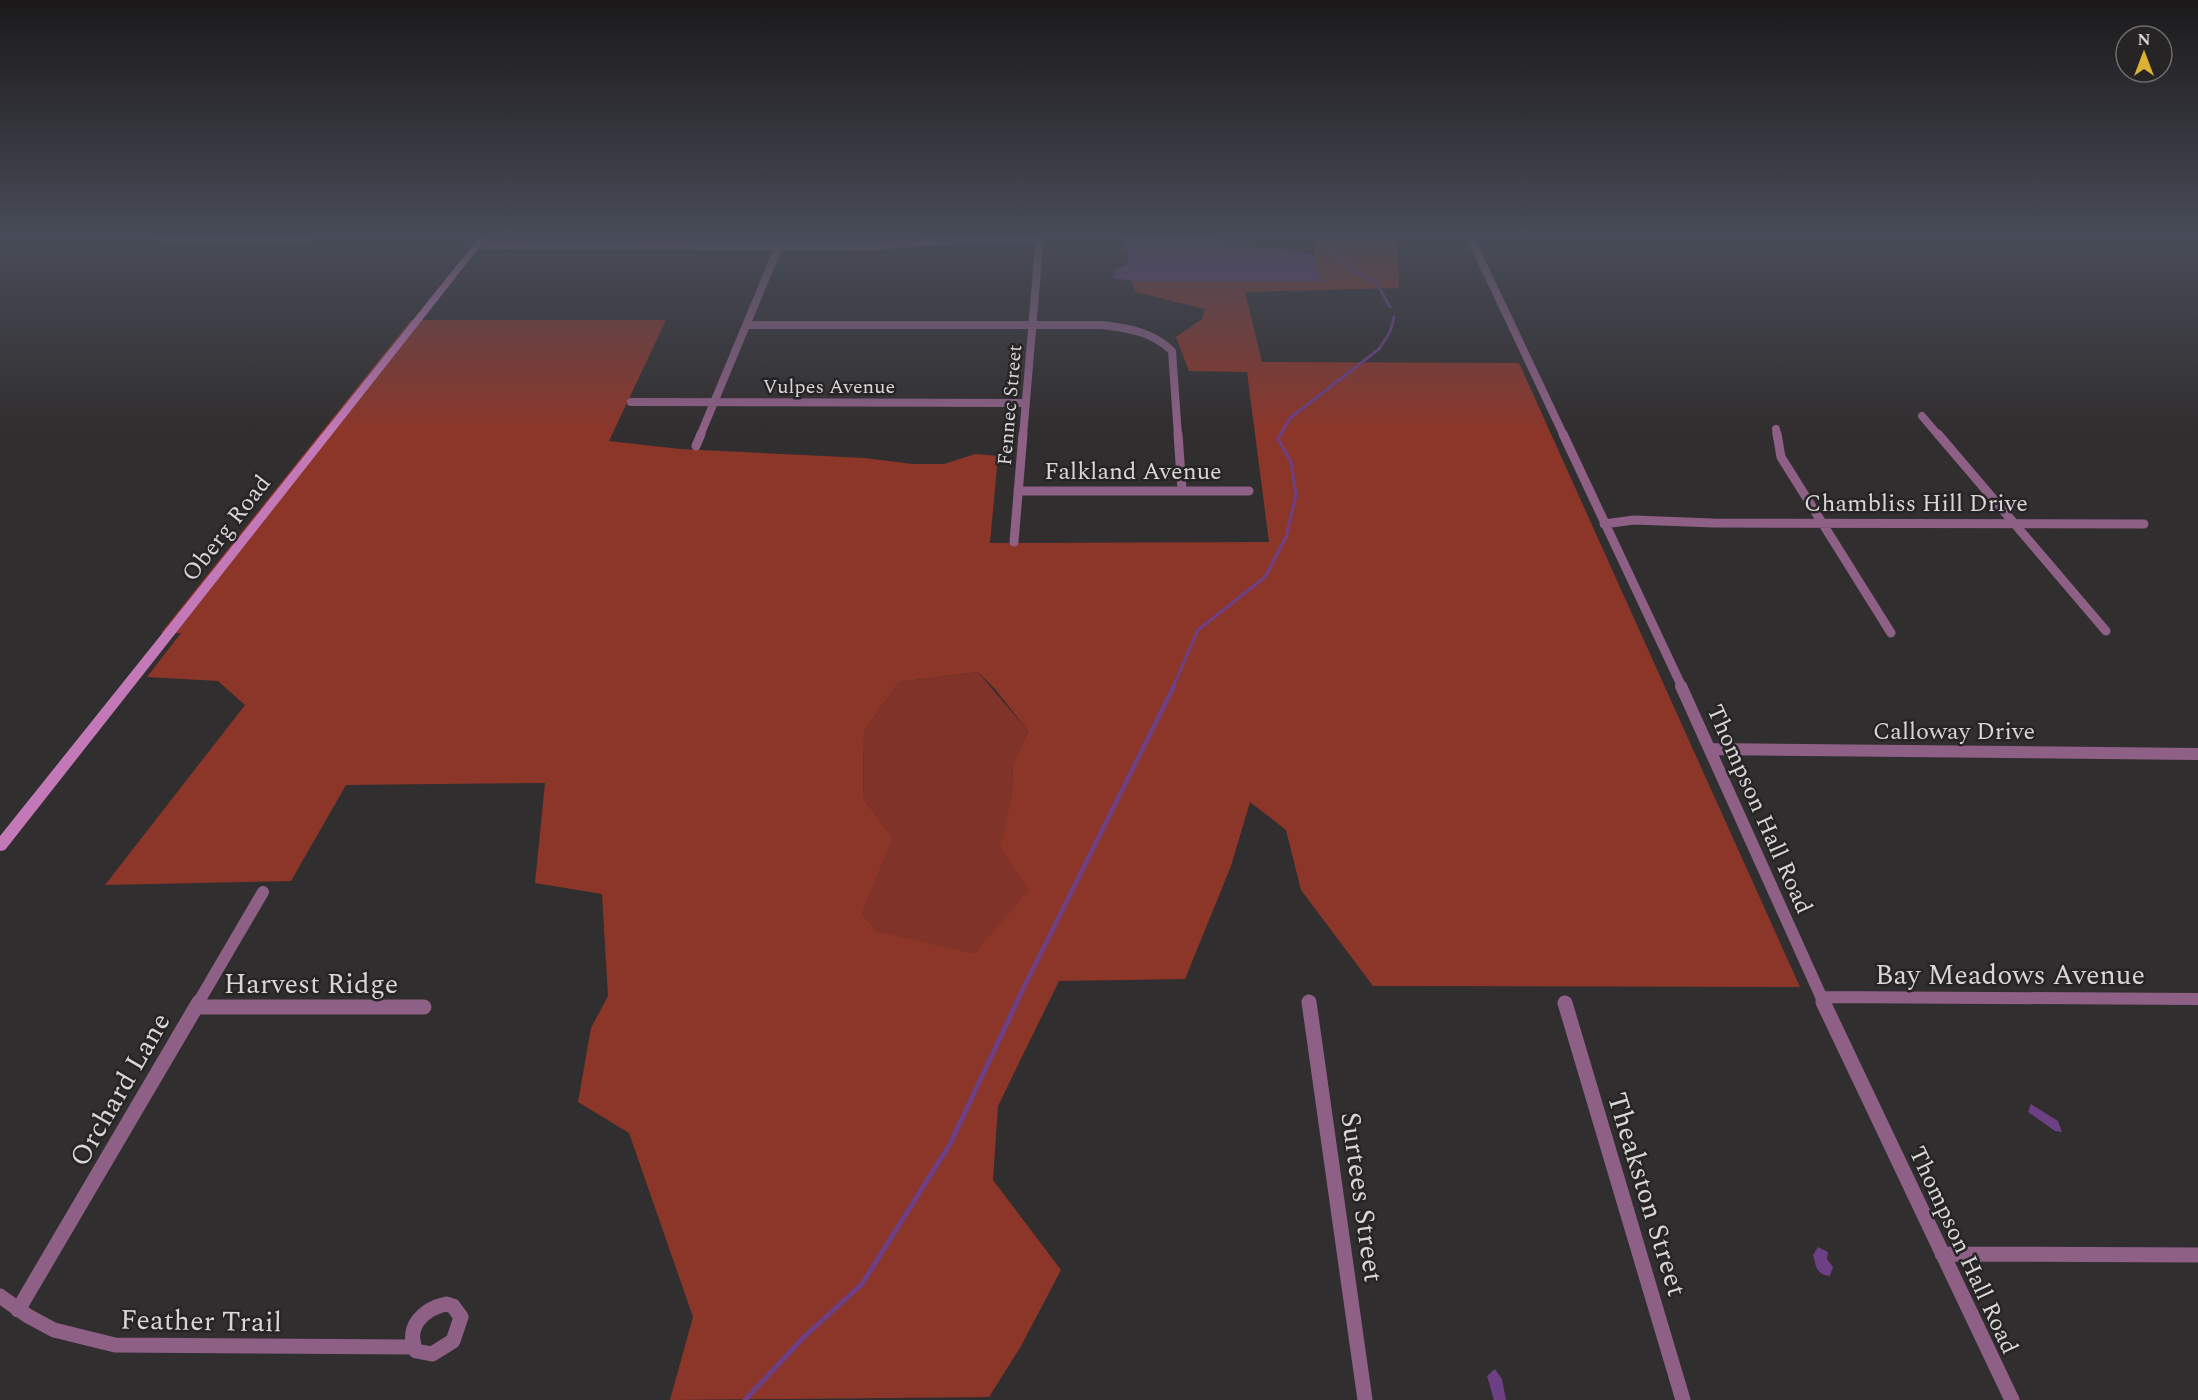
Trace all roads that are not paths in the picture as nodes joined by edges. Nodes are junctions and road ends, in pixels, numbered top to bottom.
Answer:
1 (434, 300) edge
2 (757, 300) edge
3 (1035, 300) edge
4 (1500, 300) edge
5 (747, 325) junction
6 (1033, 326) junction
7 (631, 402) dead end
8 (715, 402) junction
9 (1026, 403) junction
10 (1922, 416) dead end
11 (1776, 429) dead end
12 (696, 446) dead end
13 (1182, 490) junction
14 (1018, 491) junction
15 (1249, 491) dead end
16 (1821, 522) junction
17 (2013, 523) junction
18 (1604, 524) junction
19 (2144, 524) dead end
20 (1014, 542) dead end
21 (2106, 631) dead end
22 (1891, 633) dead end
23 (1710, 749) junction
24 (2198, 754) edge
25 (0, 846) edge
26 (263, 892) dead end
27 (1821, 997) junction
28 (2198, 999) edge
29 (1309, 1002) dead end
30 (1564, 1003) dead end
31 (197, 1006) junction
32 (424, 1007) dead end
33 (1942, 1254) junction
34 (2198, 1255) edge
35 (0, 1296) edge
36 (18, 1310) junction
37 (413, 1347) dead end
38 (1365, 1400) edge
39 (1683, 1400) edge
40 (2012, 1400) edge

1 - 25 street, Oberg Road
2 - 5 street
3 - 6 street, Fennec Street
4 - 18 street, Thompson Hall Road
5 - 6 street
5 - 8 street
6 - 9 street, Fennec Street
6 - 13 street
7 - 8 street, Vulpes Avenue
8 - 9 street, Vulpes Avenue
8 - 12 street
9 - 14 street, Fennec Street
10 - 17 street
11 - 16 street
13 - 14 street, Falkland Avenue
13 - 15 street, Falkland Avenue
14 - 20 street, Fennec Street
16 - 17 street, Chambliss Hill Drive
16 - 18 street, Chambliss Hill Drive
16 - 22 street
17 - 19 street, Chambliss Hill Drive
17 - 21 street
18 - 23 street, Thompson Hall Road
23 - 24 street, Calloway Drive
23 - 27 street, Thompson Hall Road
26 - 31 street, Orchard Lane
27 - 28 street, Bay Meadows Avenue
27 - 33 street, Thompson Hall Road
29 - 38 street, Surtees Street
30 - 39 street, Theakston Street
31 - 32 street, Harvest Ridge
31 - 36 street, Orchard Lane
33 - 34 street
33 - 40 street, Thompson Hall Road
35 - 36 street, Feather Trail
36 - 37 street, Feather Trail

